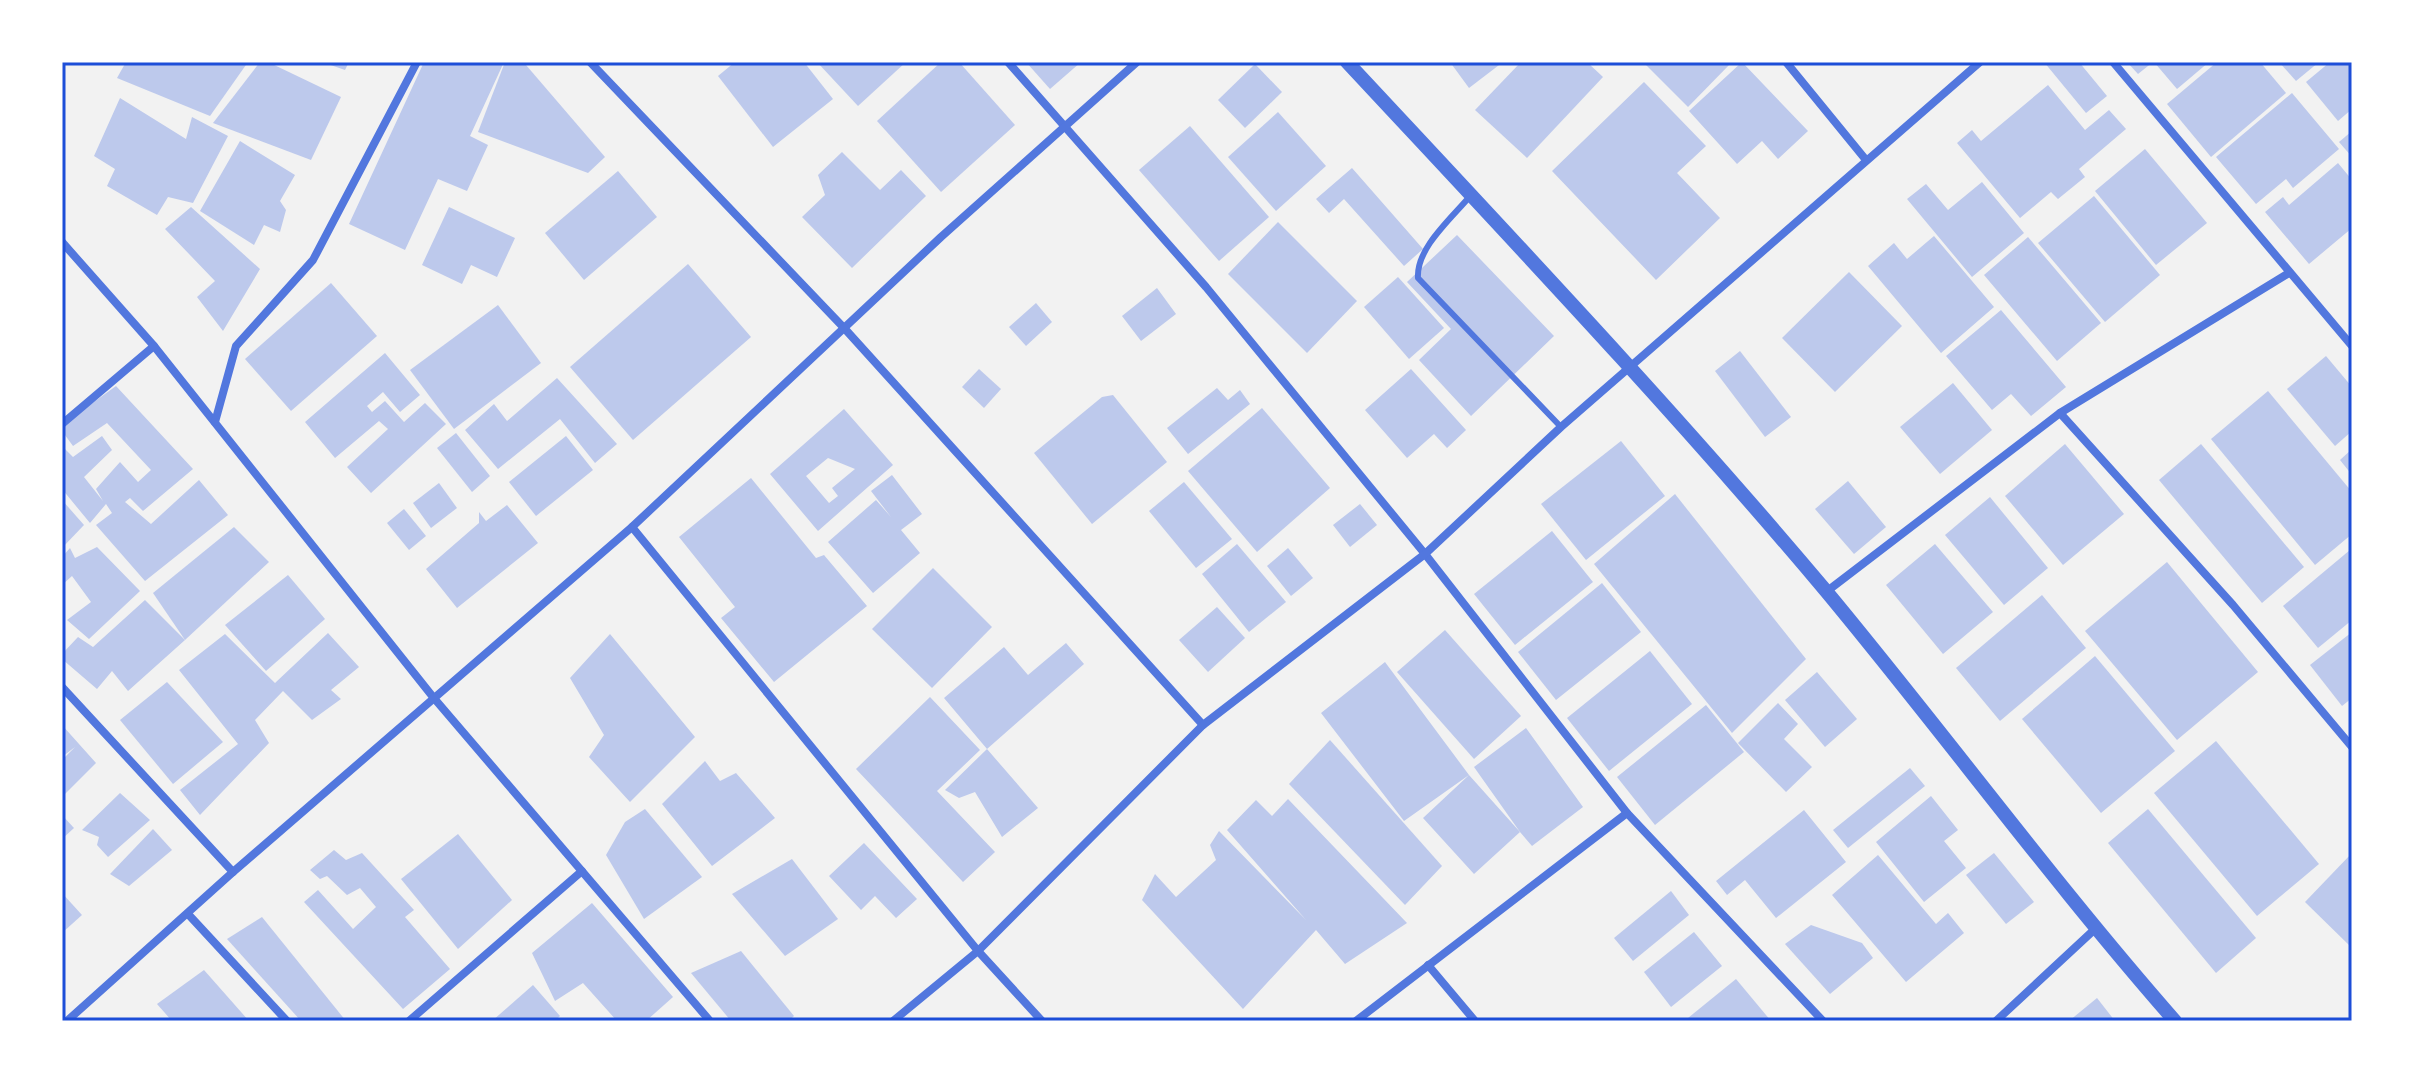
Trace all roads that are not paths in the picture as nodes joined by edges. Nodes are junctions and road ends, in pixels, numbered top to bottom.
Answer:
1 (417, 62) edge
2 (590, 62) edge
3 (1008, 62) edge
4 (1137, 62) edge
5 (1347, 62) edge
6 (1786, 62) edge
7 (1980, 62) edge
8 (2113, 62) edge
9 (1066, 129) junction
10 (1866, 160) junction
11 (1471, 195) junction
12 (62, 242) edge
13 (2289, 273) junction
14 (845, 329) junction
15 (154, 346) junction
16 (2352, 346) edge
17 (1630, 367) junction
18 (2060, 413) junction
19 (215, 422) junction
20 (62, 424) edge
21 (1561, 427) junction
22 (632, 527) junction
23 (1425, 554) junction
24 (1826, 592) junction
25 (62, 687) edge
26 (433, 697) junction
27 (1203, 725) junction
28 (2352, 747) edge
29 (1627, 813) junction
30 (582, 871) junction
31 (233, 872) junction
32 (188, 914) junction
33 (2095, 929) junction
34 (978, 951) junction
35 (1428, 965) junction
36 (67, 1021) edge
37 (287, 1021) edge
38 (409, 1021) edge
39 (710, 1021) edge
40 (893, 1021) edge
41 (1042, 1021) edge
42 (1356, 1021) edge
43 (1475, 1021) edge
44 (1823, 1021) edge
45 (1996, 1021) edge
46 (2175, 1021) edge

1 - 19 street
2 - 14 street
3 - 9 street
4 - 9 street
5 - 11 street
6 - 10 street
7 - 10 street
8 - 13 street
9 - 14 street
9 - 23 street
10 - 17 street
11 - 17 street
11 - 21 lane
12 - 15 street
13 - 16 street
13 - 18 street
14 - 22 street
14 - 27 street
15 - 19 street
15 - 20 street
17 - 21 street
17 - 24 street
18 - 24 street
18 - 28 street
19 - 26 street
21 - 23 street
22 - 26 street
22 - 34 street
23 - 27 street
23 - 29 street
24 - 33 street
25 - 31 street
26 - 30 street
26 - 31 street
27 - 34 street
29 - 35 street
29 - 44 street
30 - 38 street
30 - 39 street
31 - 32 street
32 - 36 street
32 - 37 street
33 - 45 street
33 - 46 street
34 - 40 street
34 - 41 street
35 - 42 street
35 - 43 street

